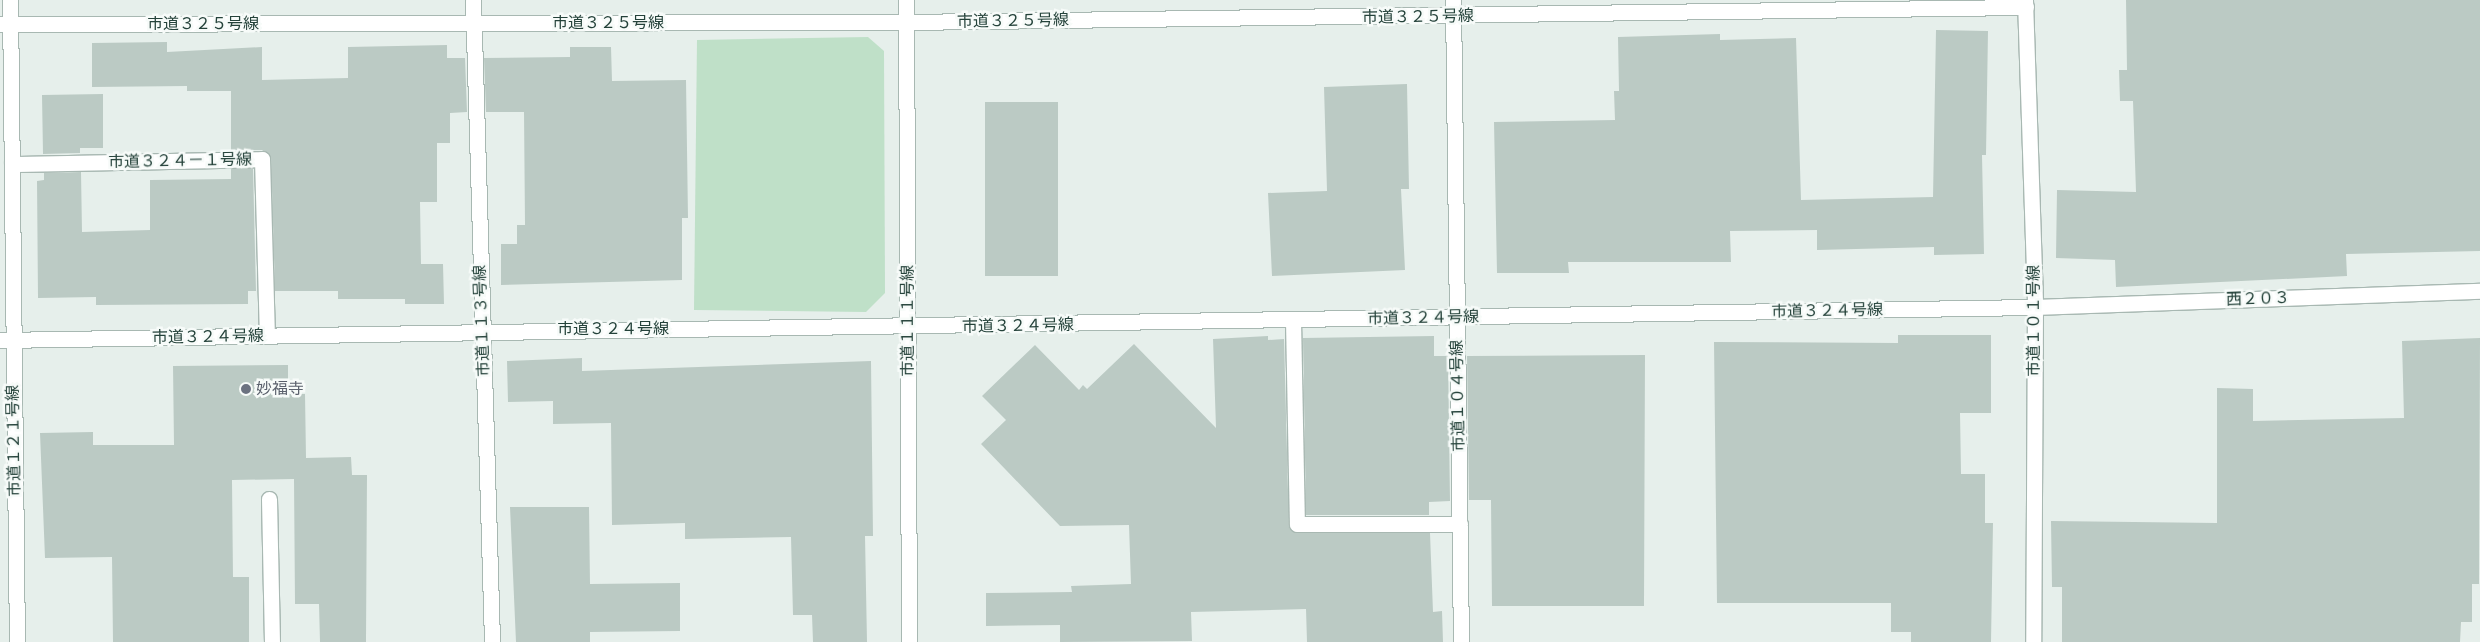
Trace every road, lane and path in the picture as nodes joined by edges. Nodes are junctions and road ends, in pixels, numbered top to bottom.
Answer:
1 (10, 0) edge
2 (473, 0) edge
3 (906, 0) edge
4 (1453, 0) edge
5 (2026, 3) edge
6 (1453, 16) junction
7 (906, 22) junction
8 (5, 24) edge
9 (473, 24) junction
10 (12, 164) junction
11 (2480, 291) edge
12 (2035, 307) junction
13 (1457, 317) junction
14 (1293, 320) junction
15 (908, 328) junction
16 (483, 329) junction
17 (267, 336) junction
18 (7, 340) edge
19 (269, 499) dead end
20 (1460, 524) junction
21 (17, 642) edge
22 (272, 642) edge
23 (492, 642) edge
24 (909, 642) edge
25 (1461, 642) edge
26 (2033, 642) edge

1 - 8 street, 市道１２１号線
2 - 9 street, 市道１１３号線
3 - 7 street, 市道１１１号線
4 - 6 street, 市道１０４号線
5 - 6 street, 市道３２５号線
5 - 12 street, 市道１０１号線
6 - 7 street, 市道３２５号線
6 - 13 street, 市道１０４号線
7 - 9 street, 市道３２５号線
7 - 15 street, 市道１１１号線
8 - 9 street, 市道３２５号線
8 - 10 street, 市道１２１号線
9 - 16 street, 市道１１３号線
10 - 17 street, 市道３２４－１号線
10 - 18 street, 市道１２１号線
11 - 12 street, 西２０３
12 - 13 street, 市道３２４号線
12 - 26 street, 市道１０１号線
13 - 14 street, 市道３２４号線
13 - 20 street, 市道１０４号線
14 - 15 street, 市道３２４号線
14 - 20 street
15 - 16 street, 市道３２４号線
15 - 24 street, 市道１１１号線
16 - 17 street, 市道３２４号線
16 - 23 street, 市道１１３号線
17 - 18 street, 市道３２４号線
18 - 21 street, 市道１２１号線
19 - 22 street
20 - 25 street, 市道１０４号線

